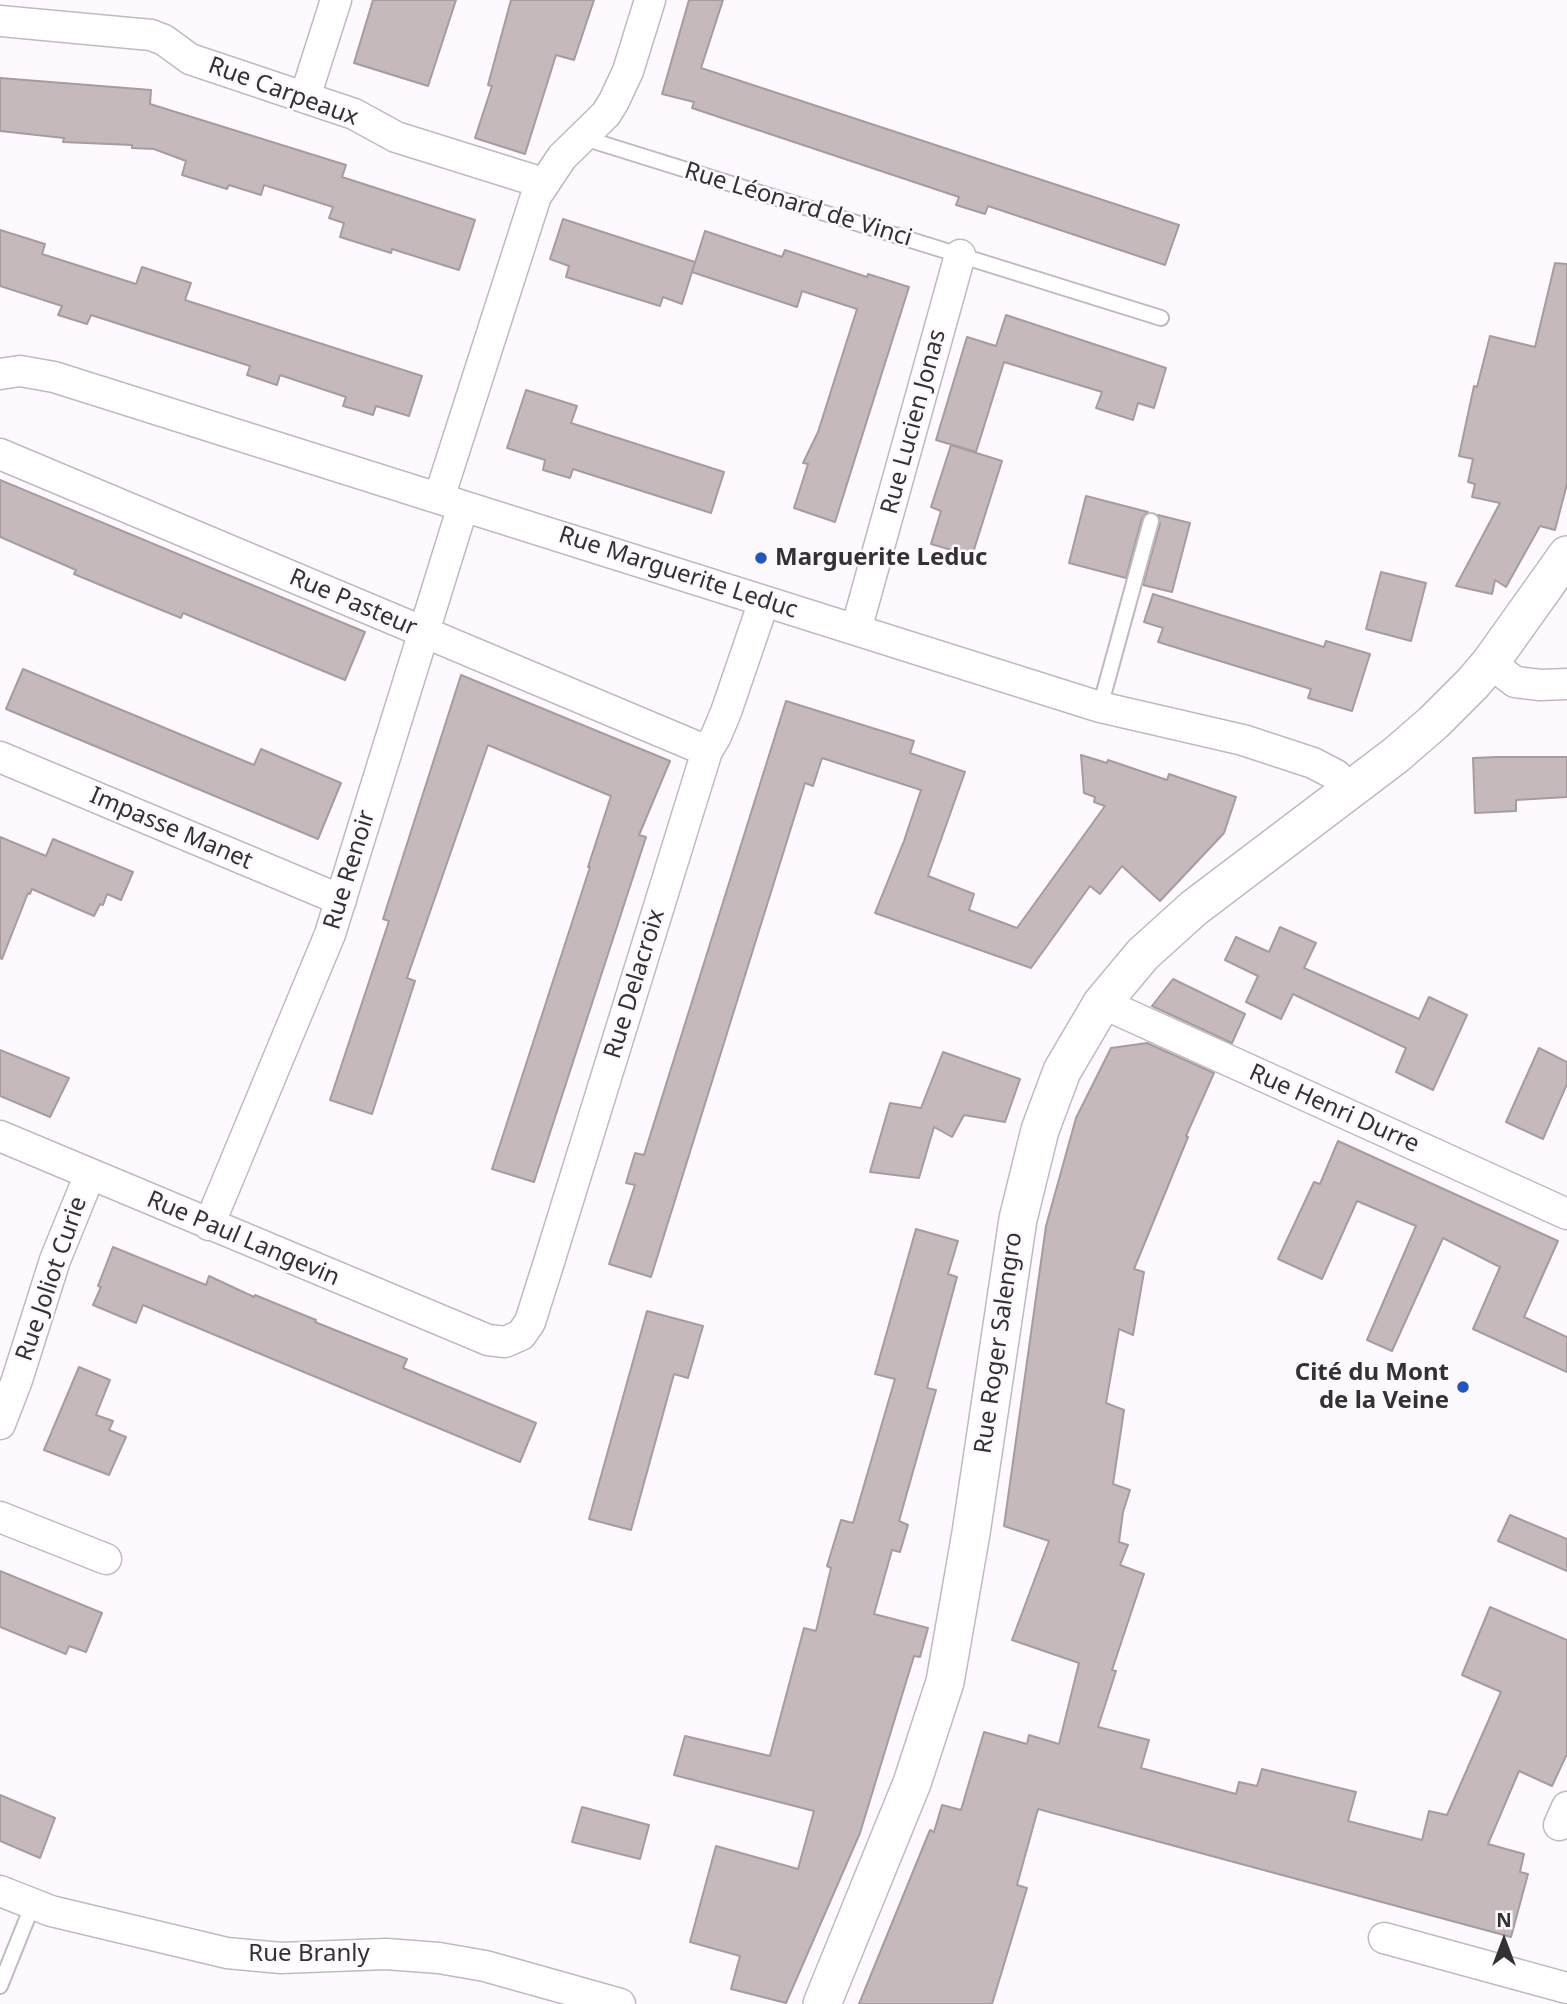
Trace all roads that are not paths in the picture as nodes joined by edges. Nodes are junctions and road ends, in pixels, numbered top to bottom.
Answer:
1 (336, 0) edge
2 (650, 0) edge
3 (0, 21) edge
4 (305, 97) junction
5 (583, 138) junction
6 (543, 183) junction
7 (960, 255) junction
8 (1161, 318) dead end
9 (0, 374) edge
10 (0, 454) edge
11 (451, 502) junction
12 (1151, 521) dead end
13 (1567, 555) edge
14 (764, 601) junction
15 (856, 630) junction
16 (423, 633) junction
17 (1490, 663) junction
18 (1567, 684) edge
19 (1100, 707) junction
20 (707, 751) junction
21 (0, 757) edge
22 (1350, 789) junction
23 (341, 900) junction
24 (1102, 1003) junction
25 (0, 1136) edge
26 (90, 1174) junction
27 (1567, 1214) edge
28 (209, 1225) junction
29 (488, 1340) joint
30 (0, 1424) edge
31 (0, 1517) edge
32 (106, 1559) dead end
33 (0, 1891) edge
34 (33, 1904) junction
35 (1384, 1938) dead end
36 (0, 1986) edge
37 (1567, 1988) edge
38 (620, 2004) edge
39 (822, 2004) edge

1 - 4 street
2 - 5 street
3 - 4 street, Rue Carpeaux
4 - 6 street, Rue Carpeaux
5 - 6 street
5 - 7 lane, Rue Léonard de Vinci
6 - 11 street
7 - 8 lane, Rue Léonard de Vinci
7 - 15 street, Rue Lucien Jonas
9 - 11 street, Rue Marguerite Leduc
10 - 16 street, Rue Pasteur
11 - 14 street, Rue Marguerite Leduc
11 - 16 street, Rue Renoir
12 - 19 lane
13 - 17 street, Rue Roger Salengro
14 - 15 street, Rue Marguerite Leduc
14 - 20 street, Rue Delacroix
15 - 19 street, Rue Marguerite Leduc
16 - 20 street, Rue Pasteur
16 - 23 street, Rue Renoir
17 - 18 street
17 - 22 street, Rue Roger Salengro
19 - 22 street, Rue Marguerite Leduc
20 - 29 street, Rue Delacroix
21 - 23 street, Impasse Manet
22 - 24 street, Rue Roger Salengro
23 - 28 street, Rue Renoir
24 - 27 street, Rue Henri Durre
24 - 39 street, Rue Roger Salengro
25 - 26 street, Rue Paul Langevin
26 - 28 street, Rue Paul Langevin
26 - 30 street, Rue Joliot Curie
28 - 29 street, Rue Paul Langevin
31 - 32 street
33 - 34 street, Rue Branly
34 - 36 lane
34 - 38 street, Rue Branly
35 - 37 street

